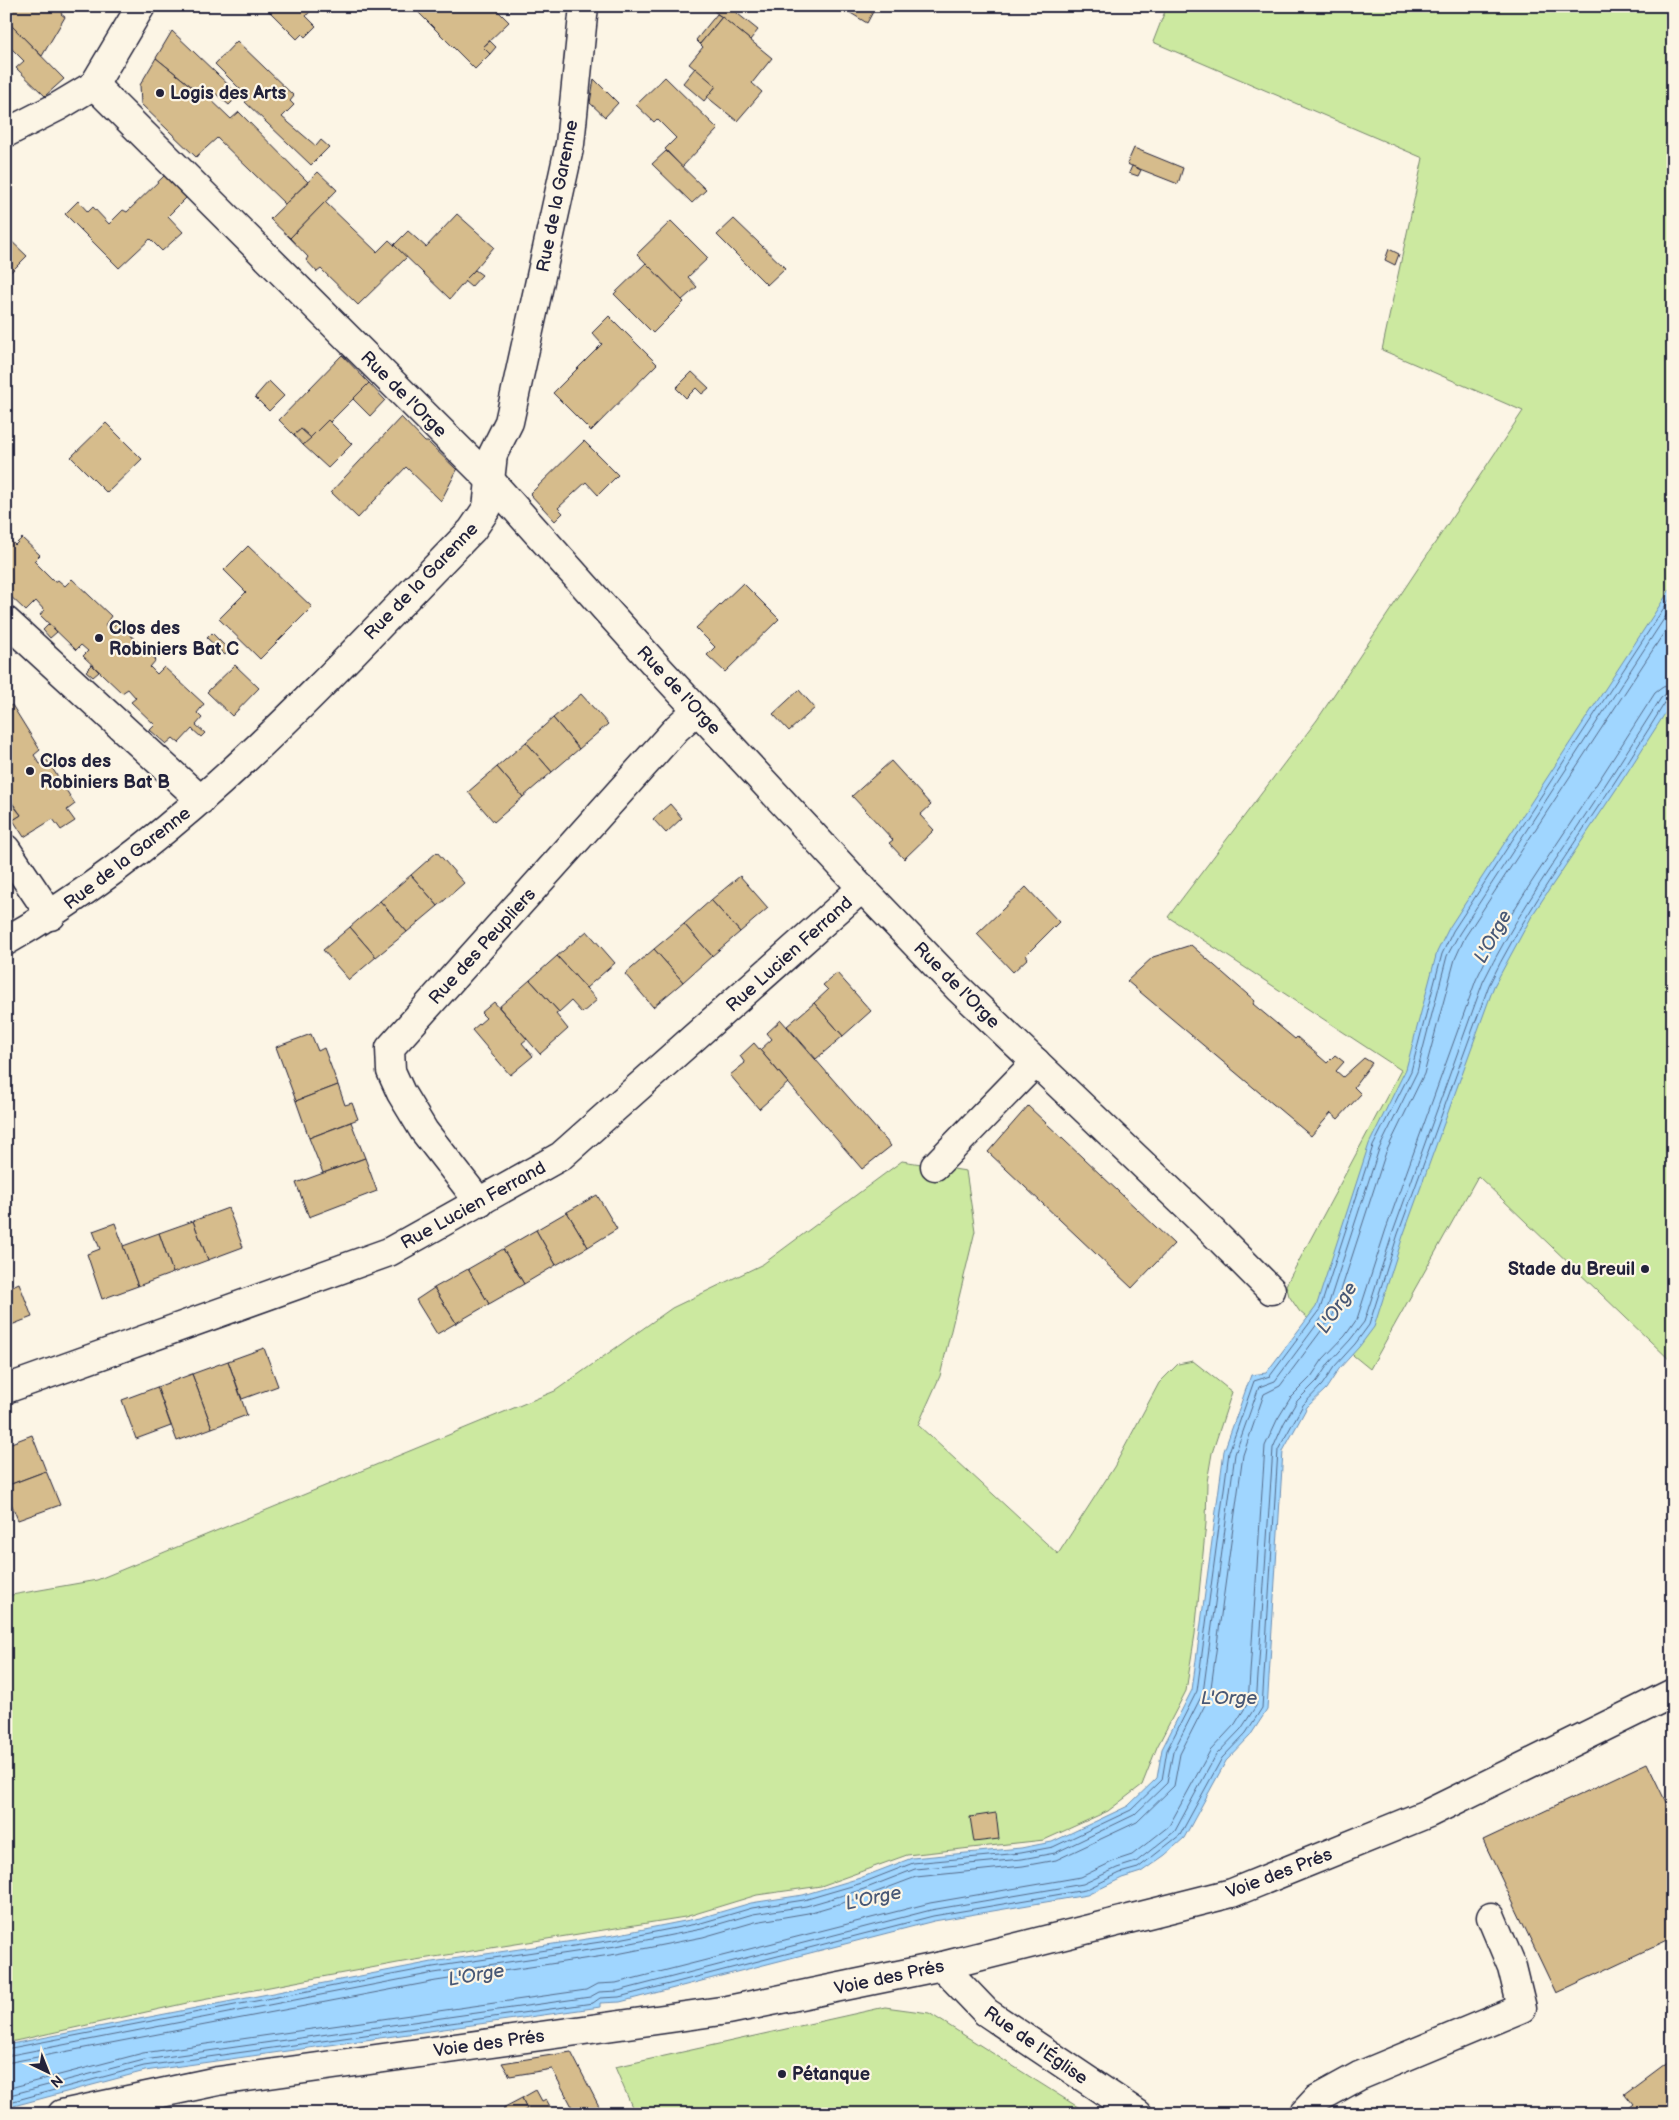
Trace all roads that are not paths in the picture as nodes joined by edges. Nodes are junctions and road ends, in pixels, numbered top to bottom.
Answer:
1 (141, 6) edge
2 (584, 6) edge
3 (94, 85) junction
4 (6, 133) edge
5 (490, 480) junction
6 (6, 621) edge
7 (697, 710) junction
8 (202, 800) junction
9 (6, 849) edge
10 (862, 888) junction
11 (51, 916) junction
12 (6, 942) edge
13 (1036, 1062) junction
14 (935, 1166) dead end
15 (480, 1202) junction
16 (1271, 1290) dead end
17 (6, 1389) edge
18 (1673, 1693) edge
19 (1491, 1917) dead end
20 (942, 1966) junction
21 (143, 2106) edge
22 (62, 2114) edge
23 (1138, 2114) edge
24 (1303, 2114) edge

1 - 3 street
2 - 5 street, Rue de la Garenne
3 - 4 street
3 - 5 street, Rue de l'Orge
5 - 7 street, Rue de l'Orge
5 - 8 street, Rue de la Garenne
6 - 8 street
7 - 10 street, Rue de l'Orge
7 - 15 street, Rue des Peupliers
8 - 11 street, Rue de la Garenne
9 - 11 street
10 - 13 street, Rue de l'Orge
10 - 15 street, Rue Lucien Ferrand
11 - 12 street, Rue de la Garenne
13 - 14 street
13 - 16 street, Rue de l'Orge
15 - 17 street, Rue Lucien Ferrand
18 - 20 street, Voie des Prés
19 - 24 street
20 - 21 street, Voie des Prés
20 - 23 street, Rue de l'Église
21 - 22 street, Voie des Prés

